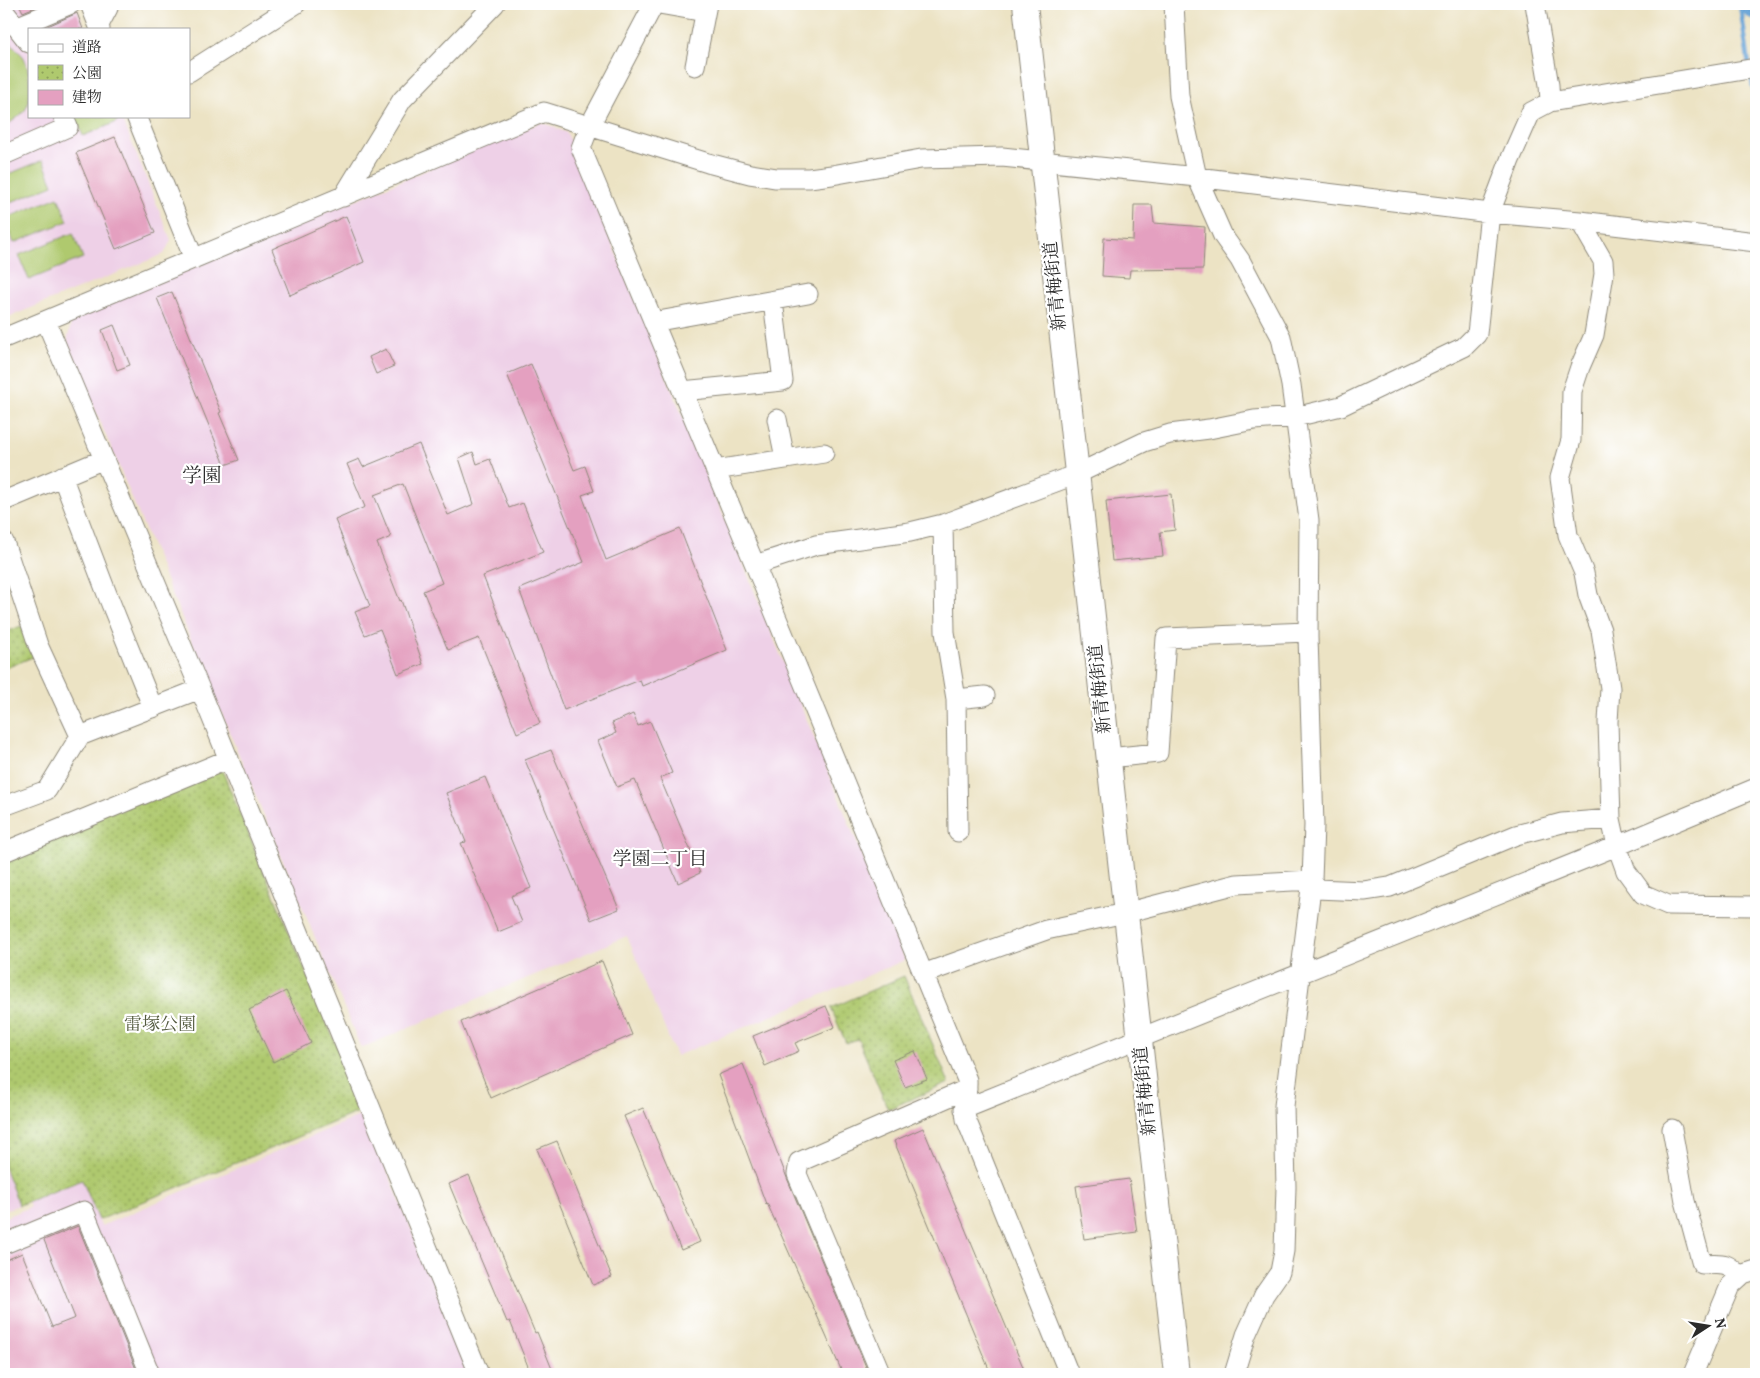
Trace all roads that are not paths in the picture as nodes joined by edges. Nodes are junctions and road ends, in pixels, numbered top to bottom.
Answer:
1 (71, 4) edge
2 (90, 4) edge
3 (108, 4) edge
4 (296, 4) edge
5 (495, 4) edge
6 (654, 4) edge
7 (660, 4) edge
8 (1024, 4) edge
9 (1174, 4) edge
10 (1535, 4) edge
11 (706, 8) edge
12 (4, 10) edge
13 (16, 27) junction
14 (100, 27) edge
15 (28, 42) edge
16 (695, 66) dead end
17 (1749, 69) edge
18 (190, 71) edge
19 (1550, 102) junction
20 (65, 118) edge
21 (137, 118) edge
22 (589, 127) junction
23 (4, 155) edge
24 (1042, 160) junction
25 (1197, 177) junction
26 (343, 197) junction
27 (1490, 213) junction
28 (1580, 221) junction
29 (1756, 242) edge
30 (194, 258) junction
31 (808, 294) dead end
32 (773, 301) junction
33 (46, 321) junction
34 (653, 322) junction
35 (4, 338) edge
36 (682, 391) junction
37 (1295, 417) junction
38 (777, 419) dead end
39 (824, 452) dead end
40 (785, 458) junction
41 (104, 459) junction
42 (715, 470) junction
43 (1077, 474) junction
44 (62, 476) junction
45 (4, 501) edge
46 (943, 524) junction
47 (4, 542) edge
48 (755, 565) junction
49 (1308, 632) junction
50 (200, 689) junction
51 (986, 696) dead end
52 (956, 699) junction
53 (153, 708) junction
54 (80, 736) junction
55 (1108, 758) junction
56 (229, 760) junction
57 (1756, 788) edge
58 (4, 806) edge
59 (1611, 818) junction
60 (958, 832) dead end
61 (1617, 846) junction
62 (4, 852) edge
63 (1312, 880) junction
64 (1756, 906) edge
65 (1125, 913) junction
66 (923, 974) junction
67 (1301, 974) junction
68 (1140, 1039) junction
69 (968, 1089) junction
70 (964, 1109) junction
71 (1672, 1129) dead end
72 (4, 1244) edge
73 (1748, 1273) edge
74 (150, 1374) edge
75 (479, 1374) edge
76 (881, 1374) edge
77 (1069, 1374) edge
78 (1177, 1374) edge
79 (1234, 1374) edge
80 (1693, 1374) edge

1 - 13 street
2 - 14 street
3 - 14 street
4 - 18 street
5 - 26 street
6 - 22 street
7 - 11 street
8 - 24 main road, 新青梅街道
9 - 25 street
10 - 19 street
11 - 16 street
12 - 13 street
13 - 15 street
17 - 19 street
19 - 27 street
20 - 23 street
21 - 30 street
22 - 24 street
22 - 26 street
22 - 34 street
24 - 25 street
24 - 43 main road, 新青梅街道
25 - 27 street
25 - 37 street
26 - 30 street
27 - 28 street
27 - 37 street
28 - 29 street
28 - 59 street
30 - 33 street
31 - 32 street
32 - 34 street
32 - 36 street
33 - 35 street
33 - 41 street
34 - 36 street
36 - 42 street
37 - 43 street
37 - 49 street
38 - 40 street
39 - 40 street
40 - 42 street
41 - 44 street
41 - 50 street
42 - 48 street
43 - 46 street
43 - 55 main road, 新青梅街道
44 - 45 street
44 - 53 street
46 - 48 street
46 - 52 street
47 - 54 street
48 - 66 street
49 - 55 street
49 - 63 street
50 - 53 street
50 - 56 street
51 - 52 street
52 - 60 street
53 - 54 street
54 - 58 street
55 - 65 main road, 新青梅街道
56 - 62 street
56 - 75 street
57 - 61 street
59 - 61 street
59 - 63 street
61 - 64 street
61 - 67 street
63 - 65 street
63 - 67 street
65 - 66 street
65 - 68 main road, 新青梅街道
66 - 69 street
67 - 68 street
67 - 79 street
68 - 70 street
68 - 78 main road, 新青梅街道
69 - 70 street
69 - 76 street
70 - 77 street
71 - 73 street
72 - 74 street
73 - 80 street

